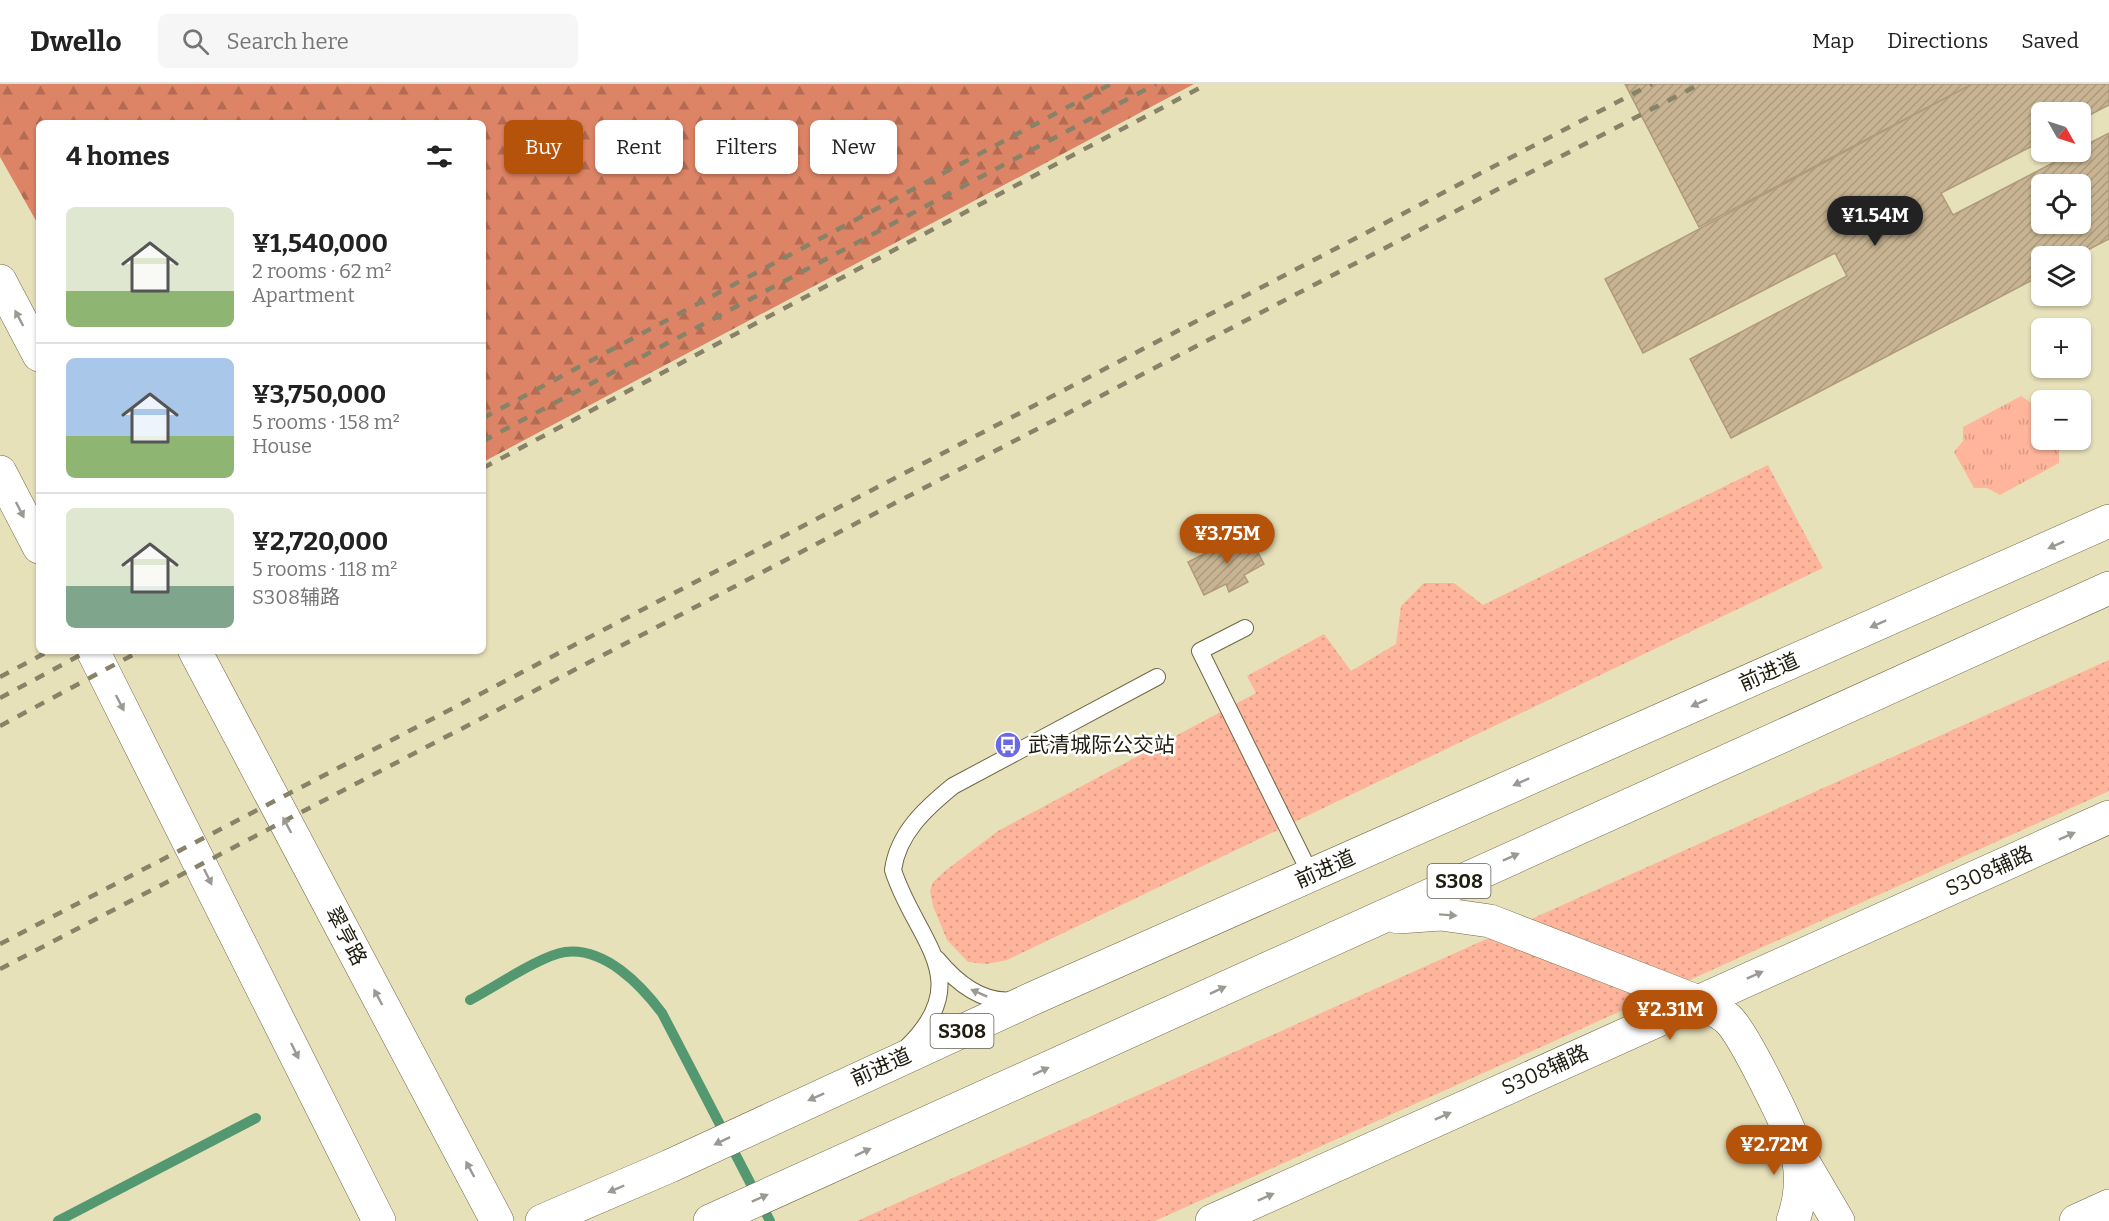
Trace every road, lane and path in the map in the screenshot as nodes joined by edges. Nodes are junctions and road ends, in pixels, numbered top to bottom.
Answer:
1 (0, 281) edge
2 (36, 349) edge
3 (0, 472) edge
4 (2109, 521) edge
5 (36, 542) edge
6 (2109, 588) edge
7 (1245, 628) dead end
8 (95, 654) edge
9 (197, 654) edge
10 (1156, 677) dead end
11 (2109, 817) edge
12 (1311, 874) junction
13 (1369, 921) junction
14 (934, 955) junction
15 (1036, 997) junction
16 (1696, 1001) junction
17 (888, 1064) junction
18 (1792, 1139) junction
19 (2109, 1206) edge
20 (379, 1221) edge
21 (497, 1221) edge
22 (542, 1221) edge
23 (710, 1221) edge
24 (1212, 1221) edge
25 (1793, 1221) edge
26 (1838, 1221) edge
27 (2076, 1221) edge

2 -> 1 main road
3 -> 5 main road
4 -> 12 main road, 前进道 / S308
13 -> 6 main road, S308
7 - 12 lane
8 -> 20 main road
21 -> 9 main road, 翠亨路
10 - 14 lane
16 -> 11 main road, S308辅路
12 - 15 main road, 前进道 / S308
13 -> 16 main road
23 -> 13 main road, S308
15 -> 14 lane
14 - 17 lane
15 - 17 main road, 前进道 / S308
16 - 18 main road
24 -> 16 main road, S308辅路
17 -> 22 main road, 前进道 / S308
18 - 25 main road
18 - 26 main road
19 - 27 main road

